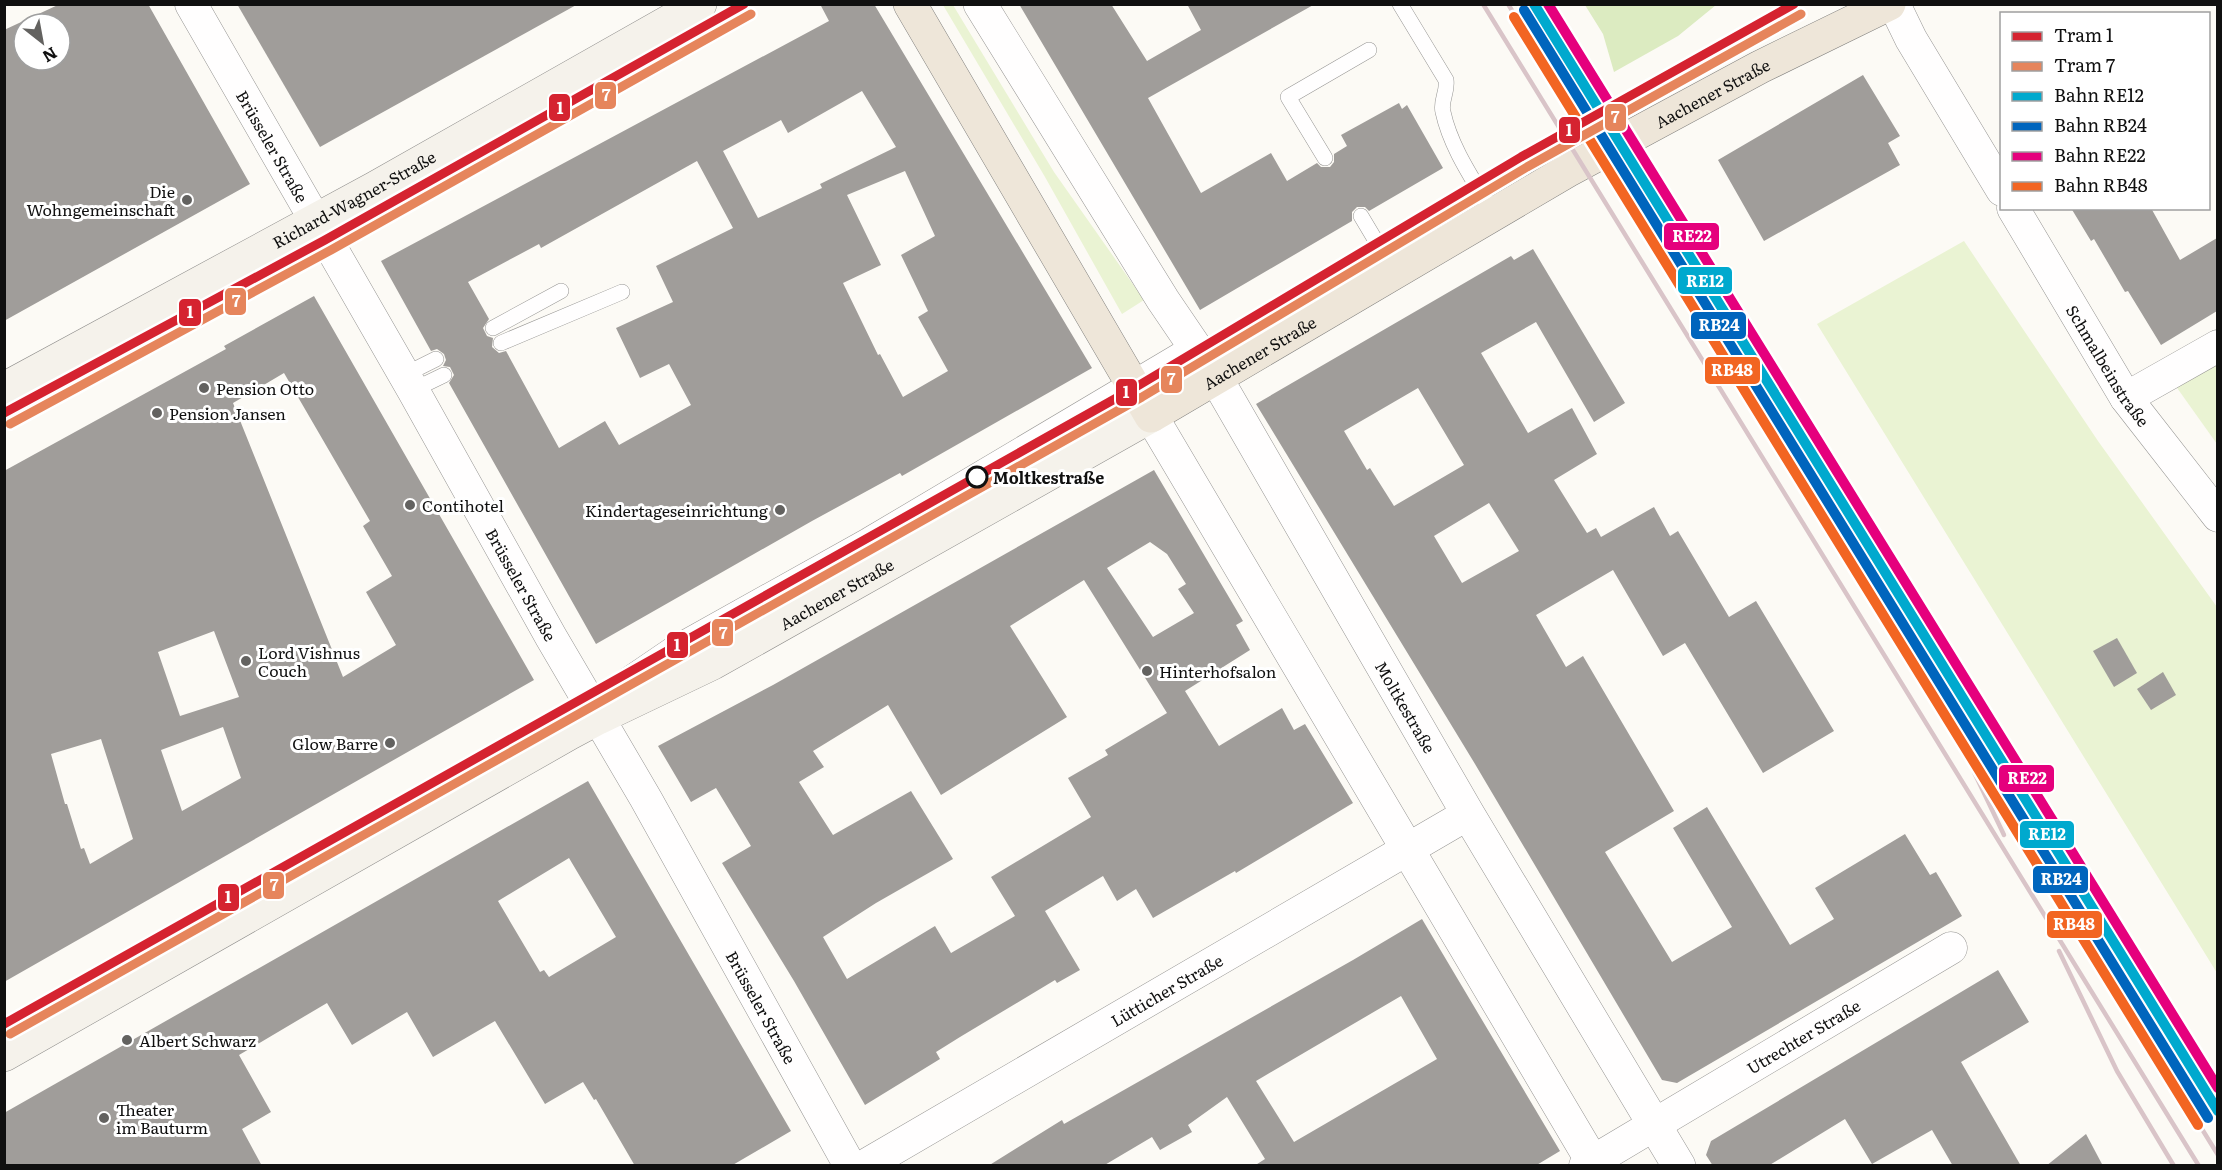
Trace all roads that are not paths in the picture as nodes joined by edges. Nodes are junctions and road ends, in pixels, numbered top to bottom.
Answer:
1 (191, 4) edge
2 (700, 4) edge
3 (910, 4) edge
4 (980, 4) edge
5 (1400, 4) edge
6 (1891, 4) edge
7 (1369, 50) dead end
8 (1325, 158) dead end
9 (2000, 188) edge
10 (2014, 210) edge
11 (1494, 214) junction
12 (1361, 216) dead end
13 (314, 220) junction
14 (1395, 273) junction
15 (561, 291) dead end
16 (622, 292) dead end
17 (493, 328) dead end
18 (501, 343) dead end
19 (1191, 343) junction
20 (2217, 346) edge
21 (436, 359) dead end
22 (444, 375) dead end
23 (1216, 378) junction
24 (1130, 379) junction
25 (409, 382) junction
26 (4, 389) edge
27 (2126, 398) junction
28 (1152, 416) junction
29 (2217, 516) edge
30 (598, 718) junction
31 (1468, 814) junction
32 (1407, 851) junction
33 (1951, 948) dead end
34 (4, 1055) edge
35 (1655, 1125) junction
36 (1590, 1164) edge
37 (850, 1166) edge
38 (864, 1166) edge
39 (1679, 1166) edge

1 - 13 street, Brüsseler Straße
2 - 13 main road, Richard-Wagner-Straße
3 - 24 main road
4 - 19 street, Moltkestraße
5 - 11 lane
6 - 9 street
6 - 11 main road, Aachener Straße
7 - 8 lane
10 - 27 street, Schmalbeinstraße
11 - 14 main road, Aachener Straße
12 - 14 lane
13 - 25 street, Brüsseler Straße
13 - 26 main road, Richard-Wagner-Straße
14 - 23 main road, Aachener Straße
15 - 17 lane
16 - 18 lane
19 - 23 street, Moltkestraße
19 - 24 lane, Aachener Straße
20 - 27 street
21 - 25 lane
22 - 25 lane
23 - 28 main road, Aachener Straße
23 - 31 street, Moltkestraße
24 - 28 main road
24 - 30 lane, Aachener Straße
25 - 30 street, Brüsseler Straße
27 - 29 street, Schmalbeinstraße
28 - 30 main road, Aachener Straße
28 - 32 street
30 - 34 main road, Aachener Straße
30 - 37 street, Brüsseler Straße
31 - 32 street, Lütticher Straße
31 - 35 street, Moltkestraße
32 - 36 street
32 - 38 street, Lütticher Straße
33 - 35 street, Utrechter Straße
35 - 36 street, Utrechter Straße
35 - 39 street, Moltkestraße

